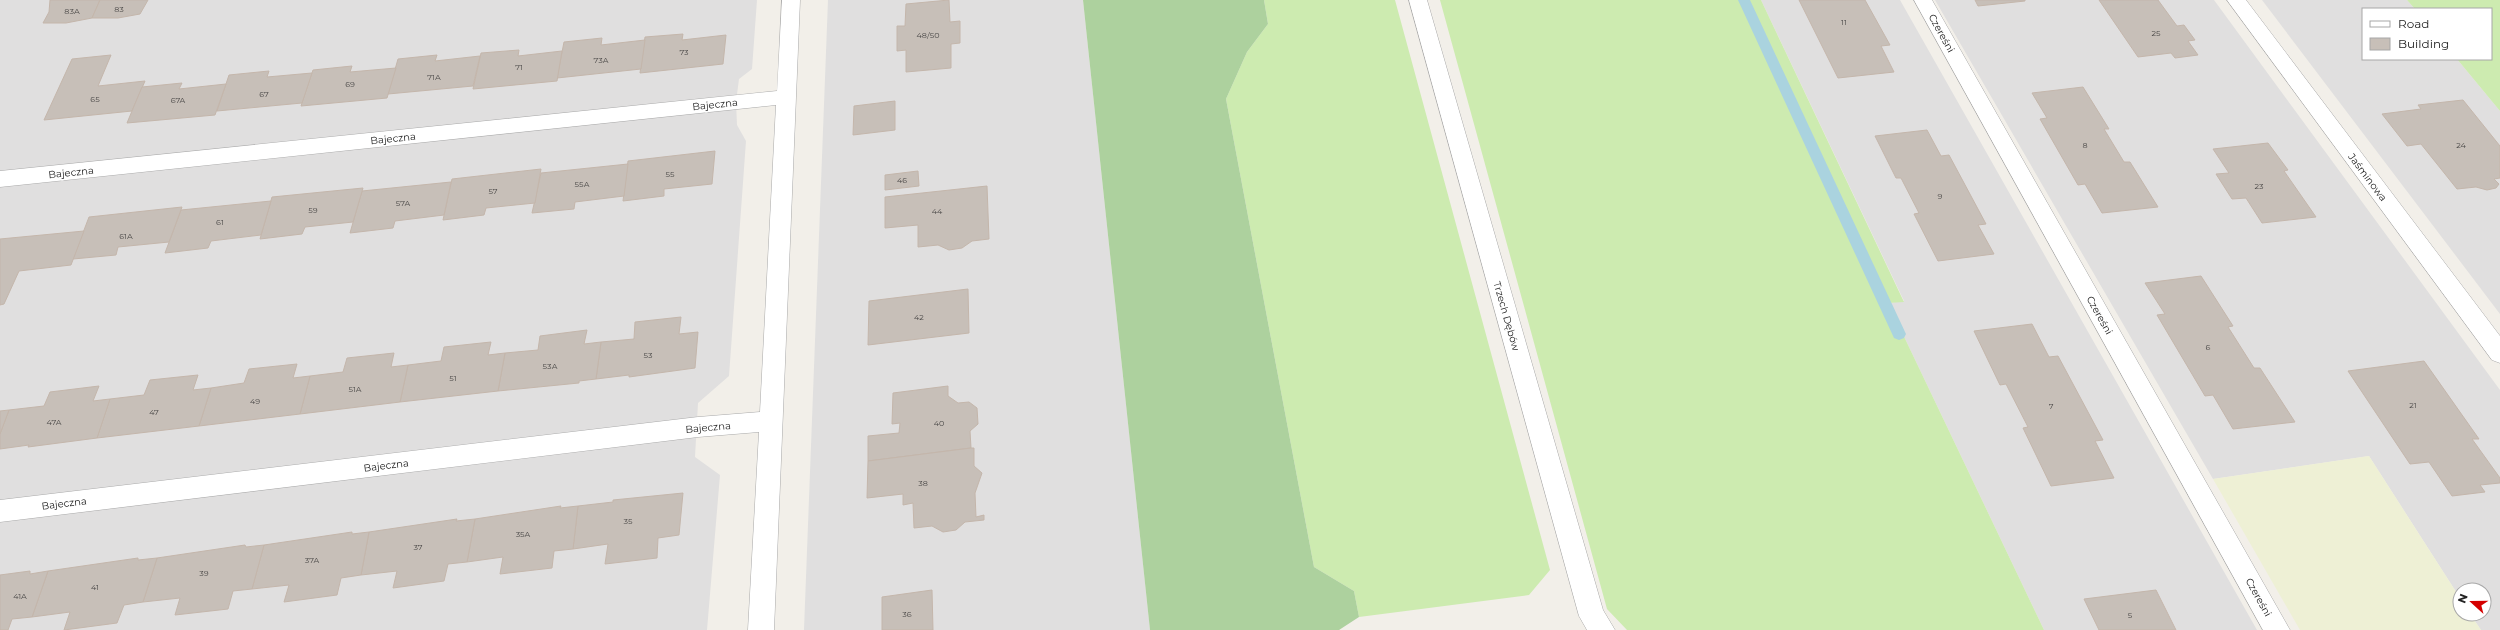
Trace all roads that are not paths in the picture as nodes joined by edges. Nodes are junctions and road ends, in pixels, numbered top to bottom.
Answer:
1 (791, 0) edge
2 (1418, 0) edge
3 (1923, 0) edge
4 (2236, 0) edge
5 (786, 97) junction
6 (0, 180) edge
7 (2500, 353) edge
8 (772, 421) junction
9 (0, 511) edge
10 (761, 630) edge
11 (1602, 630) edge
12 (2277, 630) edge

1 - 5 street
2 - 11 street, Trzech Dębów
3 - 12 street, Czereśni
4 - 7 street, Jaśminowa
5 - 6 street, Bajeczna
5 - 8 street
8 - 9 street, Bajeczna
8 - 10 street

